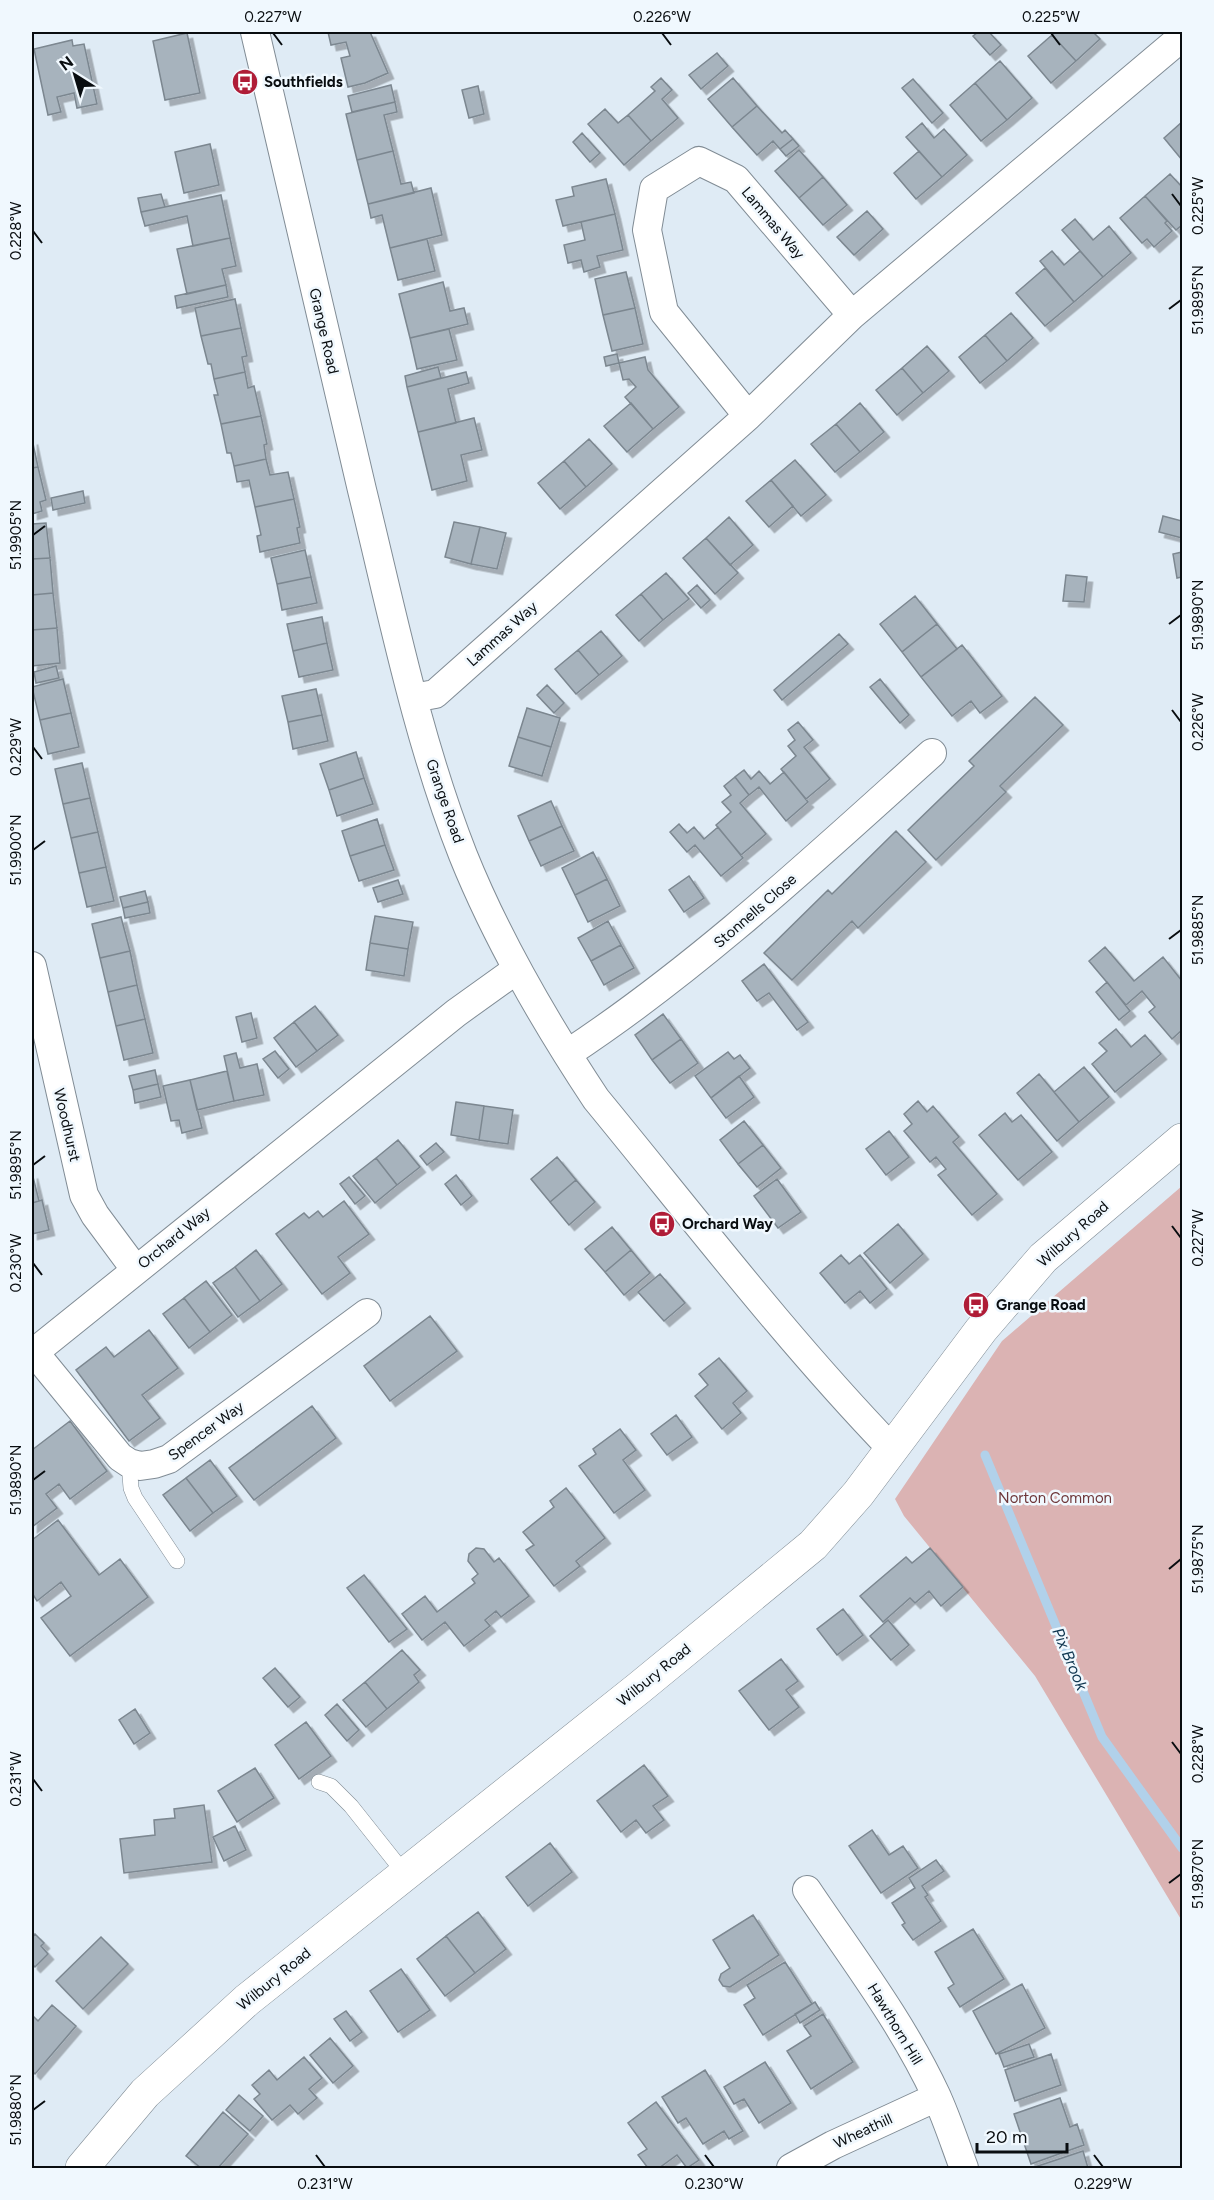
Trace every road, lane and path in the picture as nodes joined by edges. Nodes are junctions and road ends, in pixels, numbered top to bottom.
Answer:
1 (255, 32) edge
2 (1182, 37) edge
3 (852, 315) junction
4 (748, 416) junction
5 (413, 699) junction
6 (932, 753) dead end
7 (32, 966) edge
8 (516, 970) junction
9 (567, 1054) junction
10 (1182, 1140) edge
11 (135, 1269) junction
12 (367, 1313) dead end
13 (33, 1353) edge
14 (892, 1449) junction
15 (129, 1463) junction
16 (177, 1561) dead end
17 (319, 1782) dead end
18 (405, 1874) junction
19 (807, 1890) dead end
20 (937, 2097) junction
21 (82, 2169) edge
22 (791, 2169) edge
23 (964, 2169) edge

1 - 5 street, Grange Road
2 - 3 street, Lammas Way
3 - 4 street, Lammas Way
3 - 4 street, Lammas Way
4 - 5 street, Lammas Way
5 - 8 street, Grange Road
6 - 9 street, Stonnells Close
7 - 11 street, Woodhurst
8 - 9 street, Grange Road
8 - 11 street, Orchard Way
9 - 14 street, Grange Road
10 - 14 street, Wilbury Road
11 - 13 street, Orchard Way
12 - 15 street, Spencer Way
13 - 15 street
14 - 18 street, Wilbury Road
15 - 16 lane
17 - 18 lane
18 - 21 street, Wilbury Road
19 - 20 street, Hawthorn Hill
20 - 22 street, Wheathill
20 - 23 street, Hawthorn Hill

